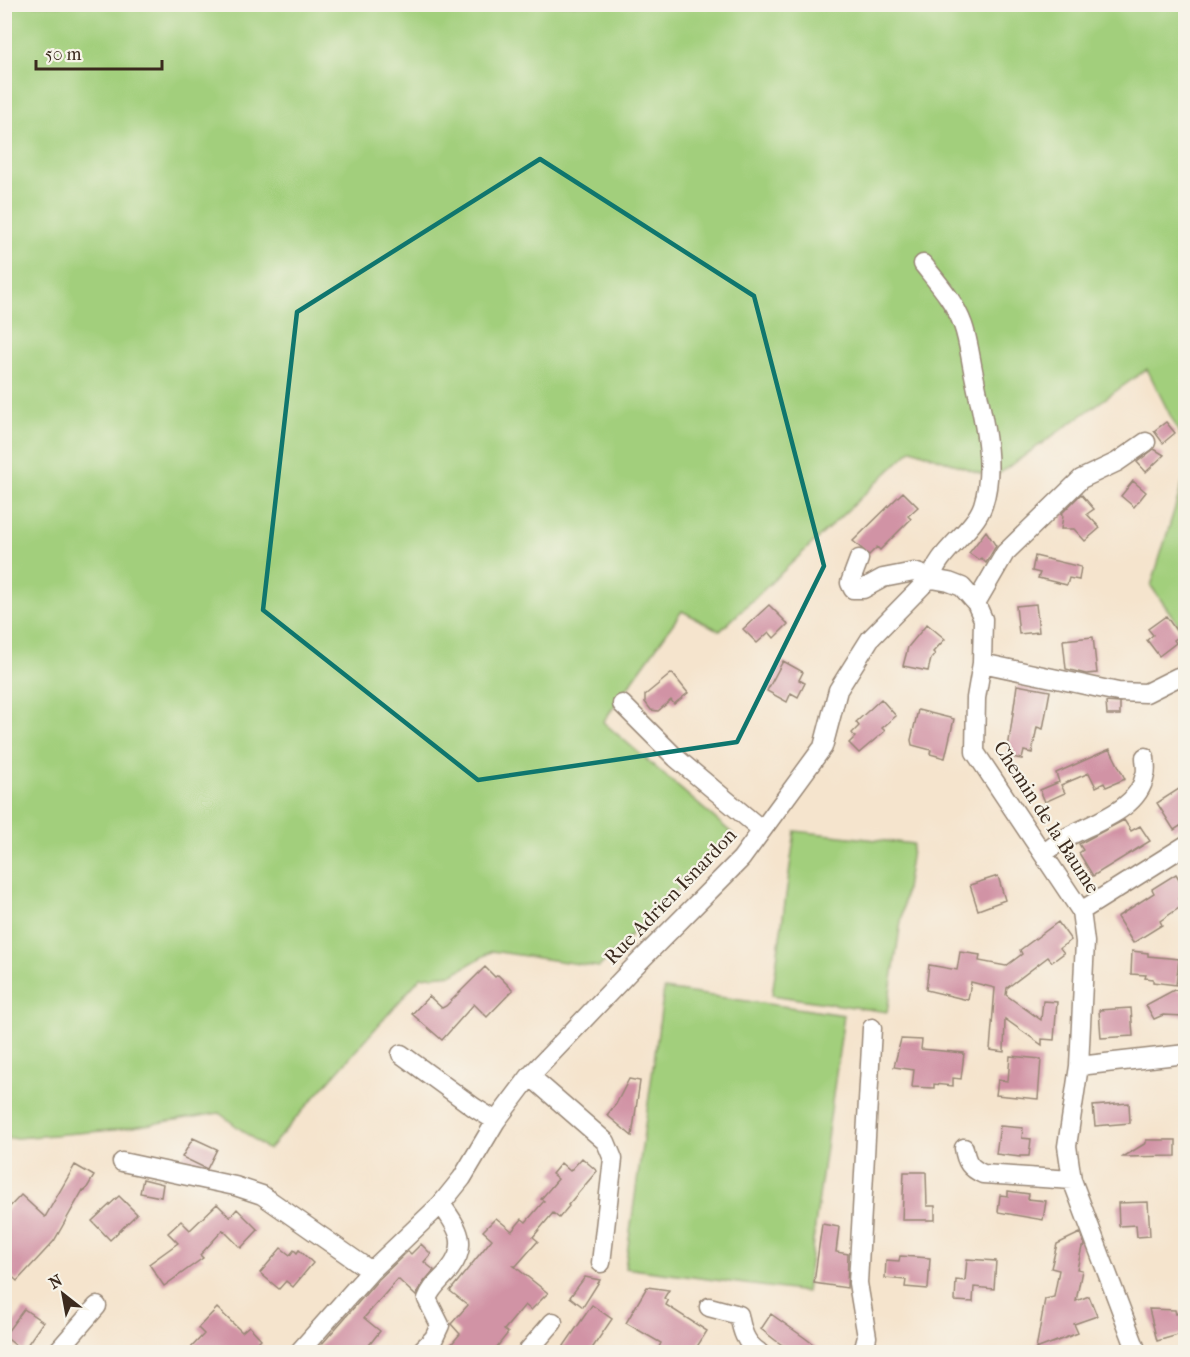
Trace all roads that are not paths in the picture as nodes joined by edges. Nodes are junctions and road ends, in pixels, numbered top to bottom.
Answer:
1 (922, 264) dead end
2 (1146, 442) dead end
3 (859, 559) dead end
4 (930, 580) junction
5 (976, 603) junction
6 (982, 663) junction
7 (1185, 676) edge
8 (622, 704) dead end
9 (1145, 757) dead end
10 (762, 830) junction
11 (1185, 845) edge
12 (1043, 854) junction
13 (1081, 911) junction
14 (872, 1028) dead end
15 (401, 1054) dead end
16 (1185, 1054) edge
17 (1079, 1066) junction
18 (530, 1076) junction
19 (496, 1121) junction
20 (964, 1148) dead end
21 (122, 1162) dead end
22 (1072, 1180) junction
23 (441, 1204) junction
24 (601, 1263) dead end
25 (371, 1271) junction
26 (97, 1306) dead end
27 (709, 1307) dead end
28 (553, 1322) dead end
29 (57, 1353) edge
30 (299, 1353) edge
31 (420, 1353) edge
32 (527, 1353) edge
33 (759, 1353) edge
34 (863, 1353) edge
35 (1137, 1353) edge

1 - 4 street, Rue Adrien Isnardon
2 - 5 street
3 - 4 street
4 - 5 street
4 - 10 street, Rue Adrien Isnardon
5 - 6 street, Chemin de la Baume
6 - 7 street
6 - 12 street, Chemin de la Baume
8 - 10 street
9 - 12 street
10 - 18 street, Rue Adrien Isnardon
11 - 13 street
12 - 13 street, Chemin de la Baume
13 - 17 street, Chemin de la Baume
14 - 34 street
15 - 19 street
16 - 17 street
17 - 22 street, Chemin de la Baume
18 - 19 street, Rue Adrien Isnardon
18 - 24 street
19 - 23 street, Rue Adrien Isnardon
20 - 22 street
21 - 25 street
22 - 35 street, Chemin de la Baume
23 - 25 street, Rue Adrien Isnardon
23 - 31 street
25 - 30 street, Rue Adrien Isnardon
26 - 29 street
27 - 33 street
28 - 32 street

